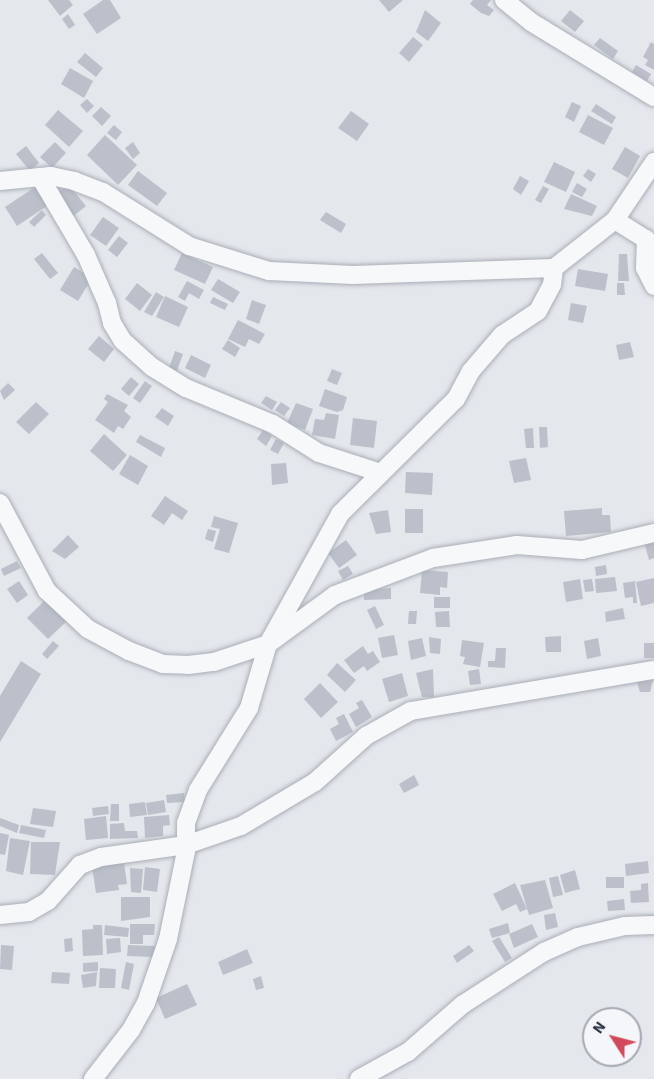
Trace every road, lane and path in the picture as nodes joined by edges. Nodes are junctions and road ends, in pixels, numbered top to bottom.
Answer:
1 (504, 0) edge
2 (654, 97) edge
3 (654, 162) edge
4 (40, 177) junction
5 (0, 181) edge
6 (615, 220) junction
7 (554, 268) junction
8 (654, 286) edge
9 (381, 473) junction
10 (0, 503) edge
11 (654, 533) edge
12 (268, 644) junction
13 (654, 670) edge
14 (186, 845) junction
15 (0, 915) edge
16 (654, 925) edge
17 (93, 1079) edge
18 (359, 1079) edge

1 - 2 street
3 - 6 street
4 - 5 street
4 - 7 street
4 - 9 street
6 - 7 street
6 - 8 street
7 - 9 street
9 - 12 street
10 - 12 street
11 - 12 street
12 - 14 street
13 - 14 street
14 - 15 street
14 - 17 street
16 - 18 street

